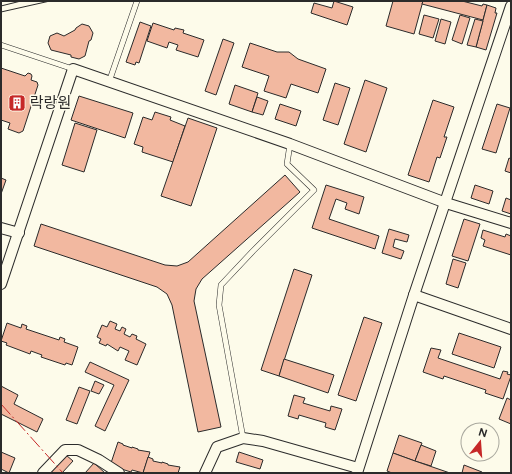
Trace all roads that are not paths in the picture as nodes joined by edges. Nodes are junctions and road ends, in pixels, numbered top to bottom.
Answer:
1 (137, 1) edge
2 (511, 6) edge
3 (1, 45) edge
4 (73, 69) junction
5 (109, 82) junction
6 (290, 144) junction
7 (446, 203) junction
8 (511, 223) edge
9 (1, 228) edge
10 (19, 233) junction
11 (1, 284) edge
12 (414, 295) junction
13 (511, 329) edge
14 (243, 438) junction
15 (357, 470) edge
16 (43, 473) edge
17 (119, 473) edge
18 (206, 473) edge

1 - 5 lane
2 - 7 street
3 - 4 lane
4 - 5 street
4 - 10 street
5 - 6 street
6 - 7 street
6 - 14 lane
7 - 8 street
7 - 12 street
9 - 10 street
10 - 11 street
12 - 13 street
12 - 15 street
14 - 15 street
14 - 18 street
16 - 17 street

